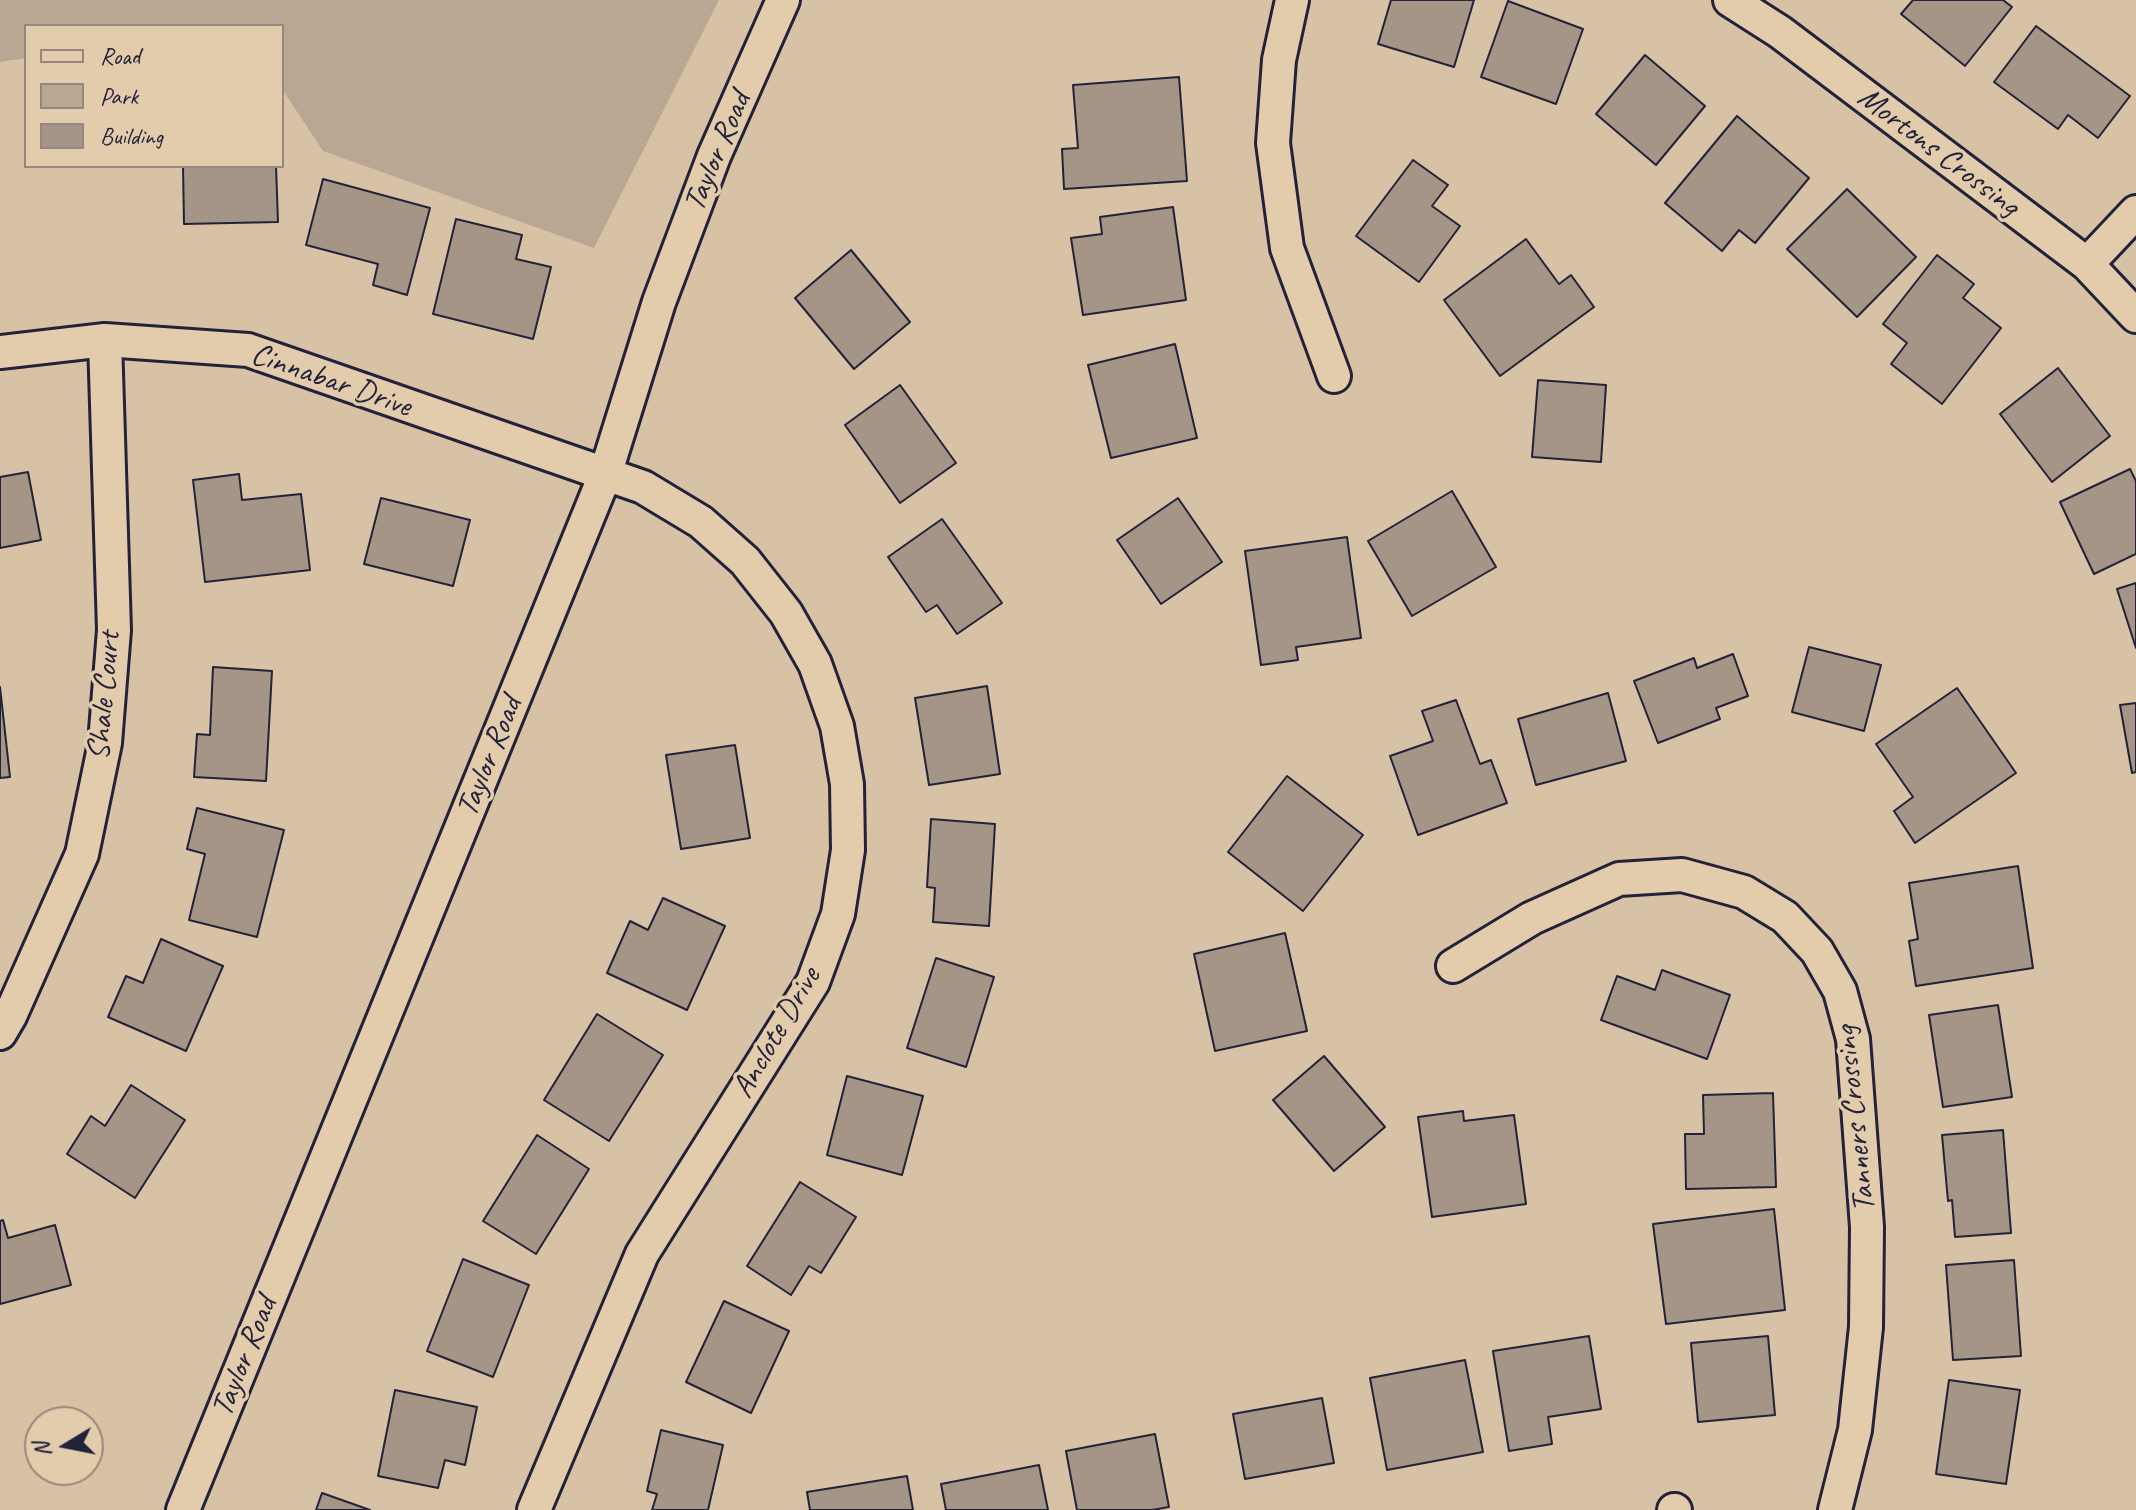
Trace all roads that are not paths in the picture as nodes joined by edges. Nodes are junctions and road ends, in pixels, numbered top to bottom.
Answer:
1 (783, 0) edge
2 (1292, 0) edge
3 (1730, 0) edge
4 (2136, 212) edge
5 (2087, 264) junction
6 (2136, 316) edge
7 (105, 340) junction
8 (0, 352) edge
9 (1334, 376) dead end
10 (605, 475) junction
11 (1453, 966) dead end
12 (0, 1033) edge
13 (183, 1510) edge
14 (534, 1510) edge
15 (1835, 1510) edge

1 - 10 street, Taylor Road
2 - 9 street
3 - 5 street, Mortons Crossing
4 - 5 street
5 - 6 street, Mortons Crossing
7 - 8 street, Cinnabar Drive
7 - 10 street, Cinnabar Drive
7 - 12 street, Shale Court
10 - 13 street, Taylor Road
10 - 14 street, Anclote Drive
11 - 15 street, Tanners Crossing

